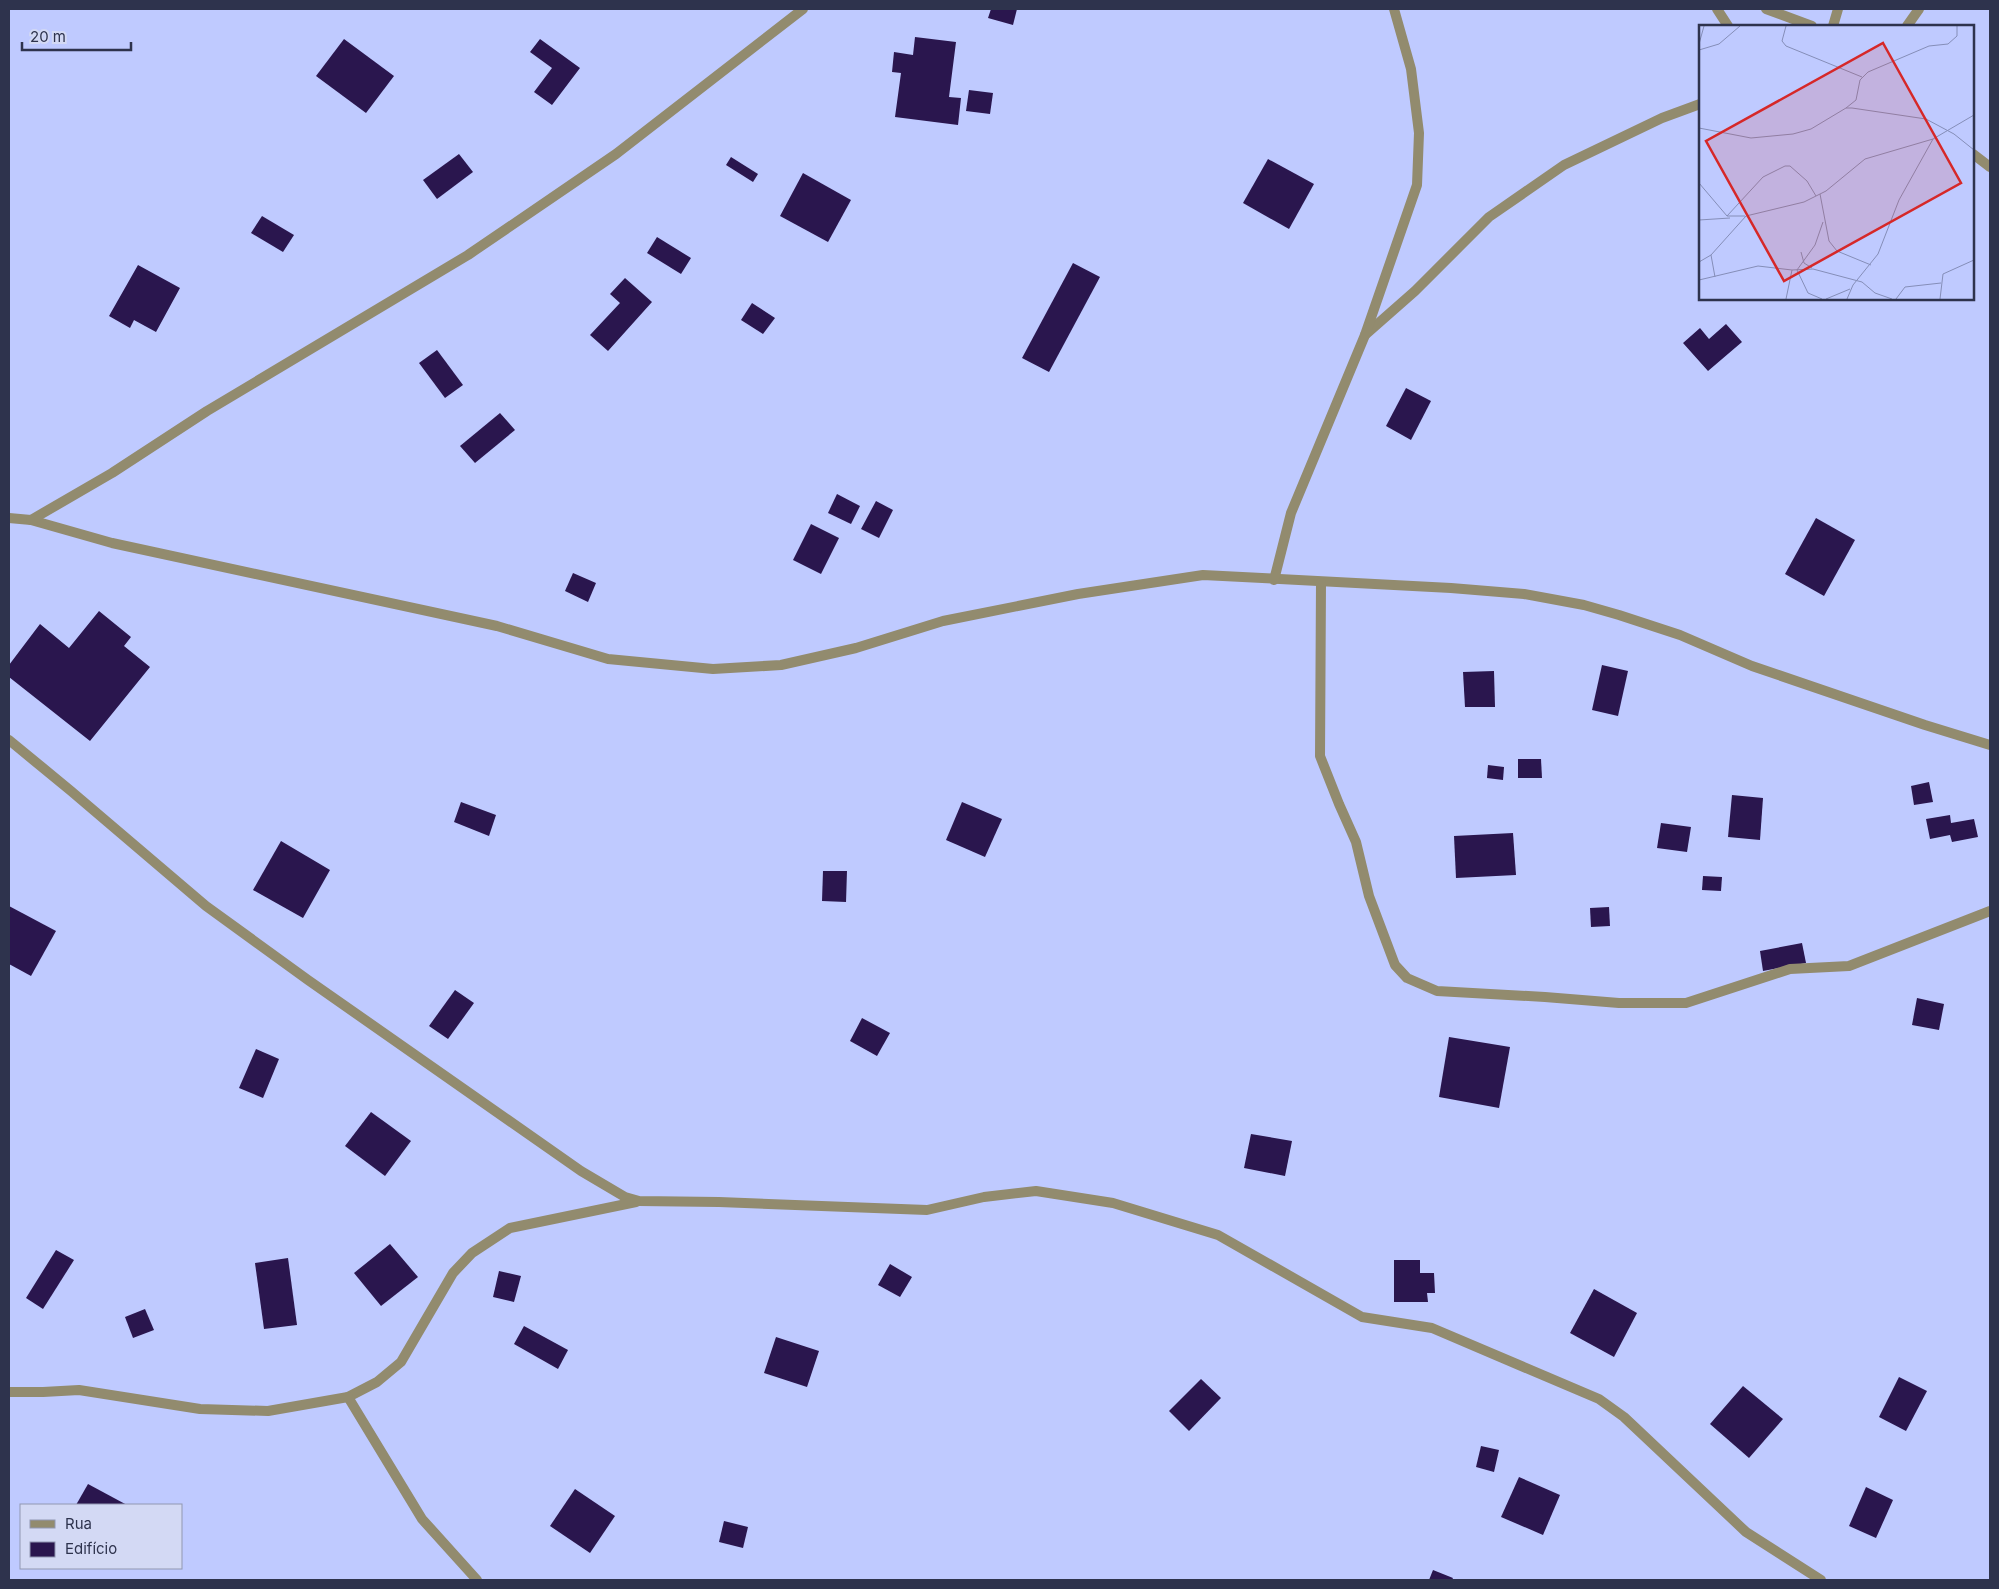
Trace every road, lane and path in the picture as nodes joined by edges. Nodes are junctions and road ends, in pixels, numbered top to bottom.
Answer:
1 (803, 9) edge
2 (1394, 9) edge
3 (1716, 9) edge
4 (1766, 9) edge
5 (1838, 9) edge
6 (1919, 9) edge
7 (1727, 25) edge
8 (1809, 25) edge
9 (1834, 25) edge
10 (1909, 25) edge
11 (1699, 104) edge
12 (1974, 155) edge
13 (1990, 167) edge
14 (1364, 335) junction
15 (9, 518) edge
16 (31, 520) junction
17 (1274, 580) junction
18 (1321, 583) junction
19 (9, 740) edge
20 (1990, 745) edge
21 (1990, 911) edge
22 (639, 1201) junction
23 (9, 1392) edge
24 (348, 1397) junction
25 (477, 1580) edge
26 (1821, 1580) edge

1 - 16 street
2 - 14 street
3 - 7 street
4 - 8 street
5 - 9 street
6 - 10 street
11 - 14 street
12 - 13 street
14 - 17 street
15 - 16 street
16 - 17 street
17 - 18 street
18 - 20 street
18 - 21 street
19 - 22 street
22 - 24 street
22 - 26 street
23 - 24 street
24 - 25 street

